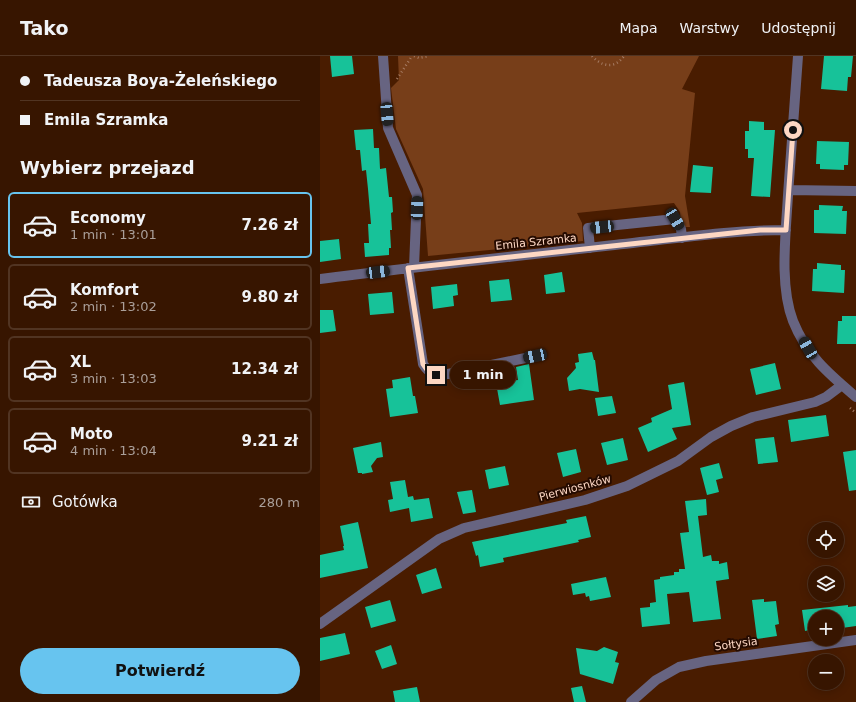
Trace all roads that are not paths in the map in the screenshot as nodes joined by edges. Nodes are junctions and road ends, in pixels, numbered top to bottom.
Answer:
1 (383, 56) edge
2 (798, 56) edge
3 (789, 190) junction
4 (856, 191) edge
5 (786, 230) junction
6 (682, 238) junction
7 (590, 248) junction
8 (411, 268) junction
9 (320, 279) edge
10 (535, 356) dead end
11 (842, 384) junction
12 (856, 397) edge
13 (320, 624) edge
14 (856, 640) edge
15 (631, 702) edge

1 - 8 street
2 - 3 street
3 - 4 street
3 - 5 street
5 - 6 street, Emila Szramka
5 - 11 street
6 - 7 street, Emila Szramka
6 - 7 street
7 - 8 street, Emila Szramka
8 - 9 street, Emila Szramka
8 - 10 street
11 - 12 street
11 - 13 street, Pierwiosnków
14 - 15 street, Sołtysia

